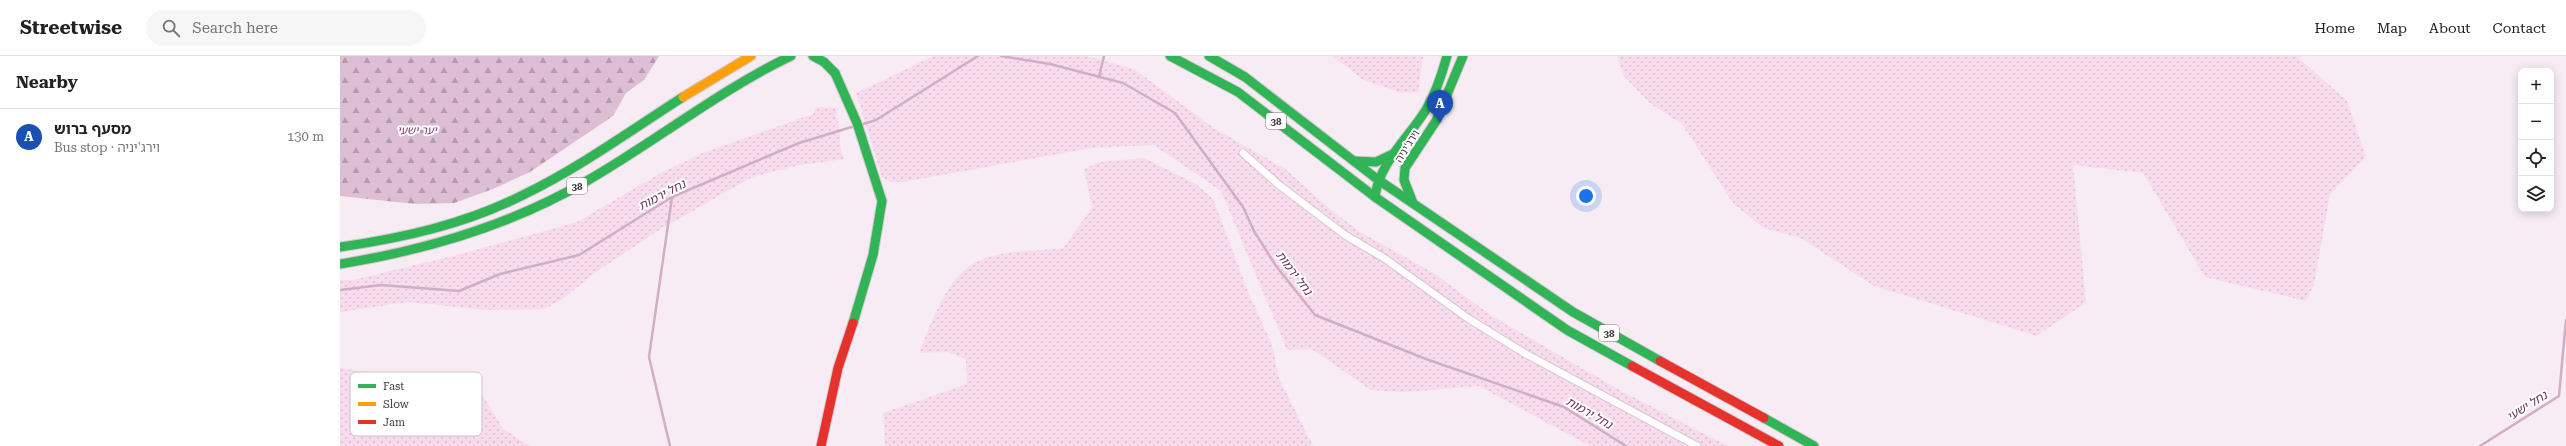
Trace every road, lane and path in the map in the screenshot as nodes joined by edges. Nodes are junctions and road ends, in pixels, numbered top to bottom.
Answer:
1 (751, 56) edge
2 (791, 56) edge
3 (814, 56) edge
4 (1170, 56) edge
5 (1209, 56) edge
6 (1447, 56) edge
7 (1463, 56) edge
8 (836, 57) edge
9 (836, 73) junction
10 (1397, 152) junction
11 (1243, 153) dead end
12 (1354, 161) junction
13 (1377, 179) junction
14 (1375, 197) junction
15 (1414, 205) junction
16 (340, 247) edge
17 (340, 264) edge
18 (821, 446) edge
19 (1697, 446) edge
20 (1779, 446) edge
21 (1814, 446) edge

1 - 16 main road, 38
2 - 17 main road, 38
3 - 9 main road
4 - 14 main road, 38
5 - 12 main road, 38
6 - 10 main road, וירג'יניה
7 - 15 main road, וירג'יניה
8 - 9 main road
9 - 18 main road
10 - 12 main road
10 - 13 main road, וירג'יניה
11 - 19 street
12 - 13 main road, 38
13 - 14 main road
13 - 15 main road, 38
14 - 20 main road, 38
15 - 21 main road, 38

